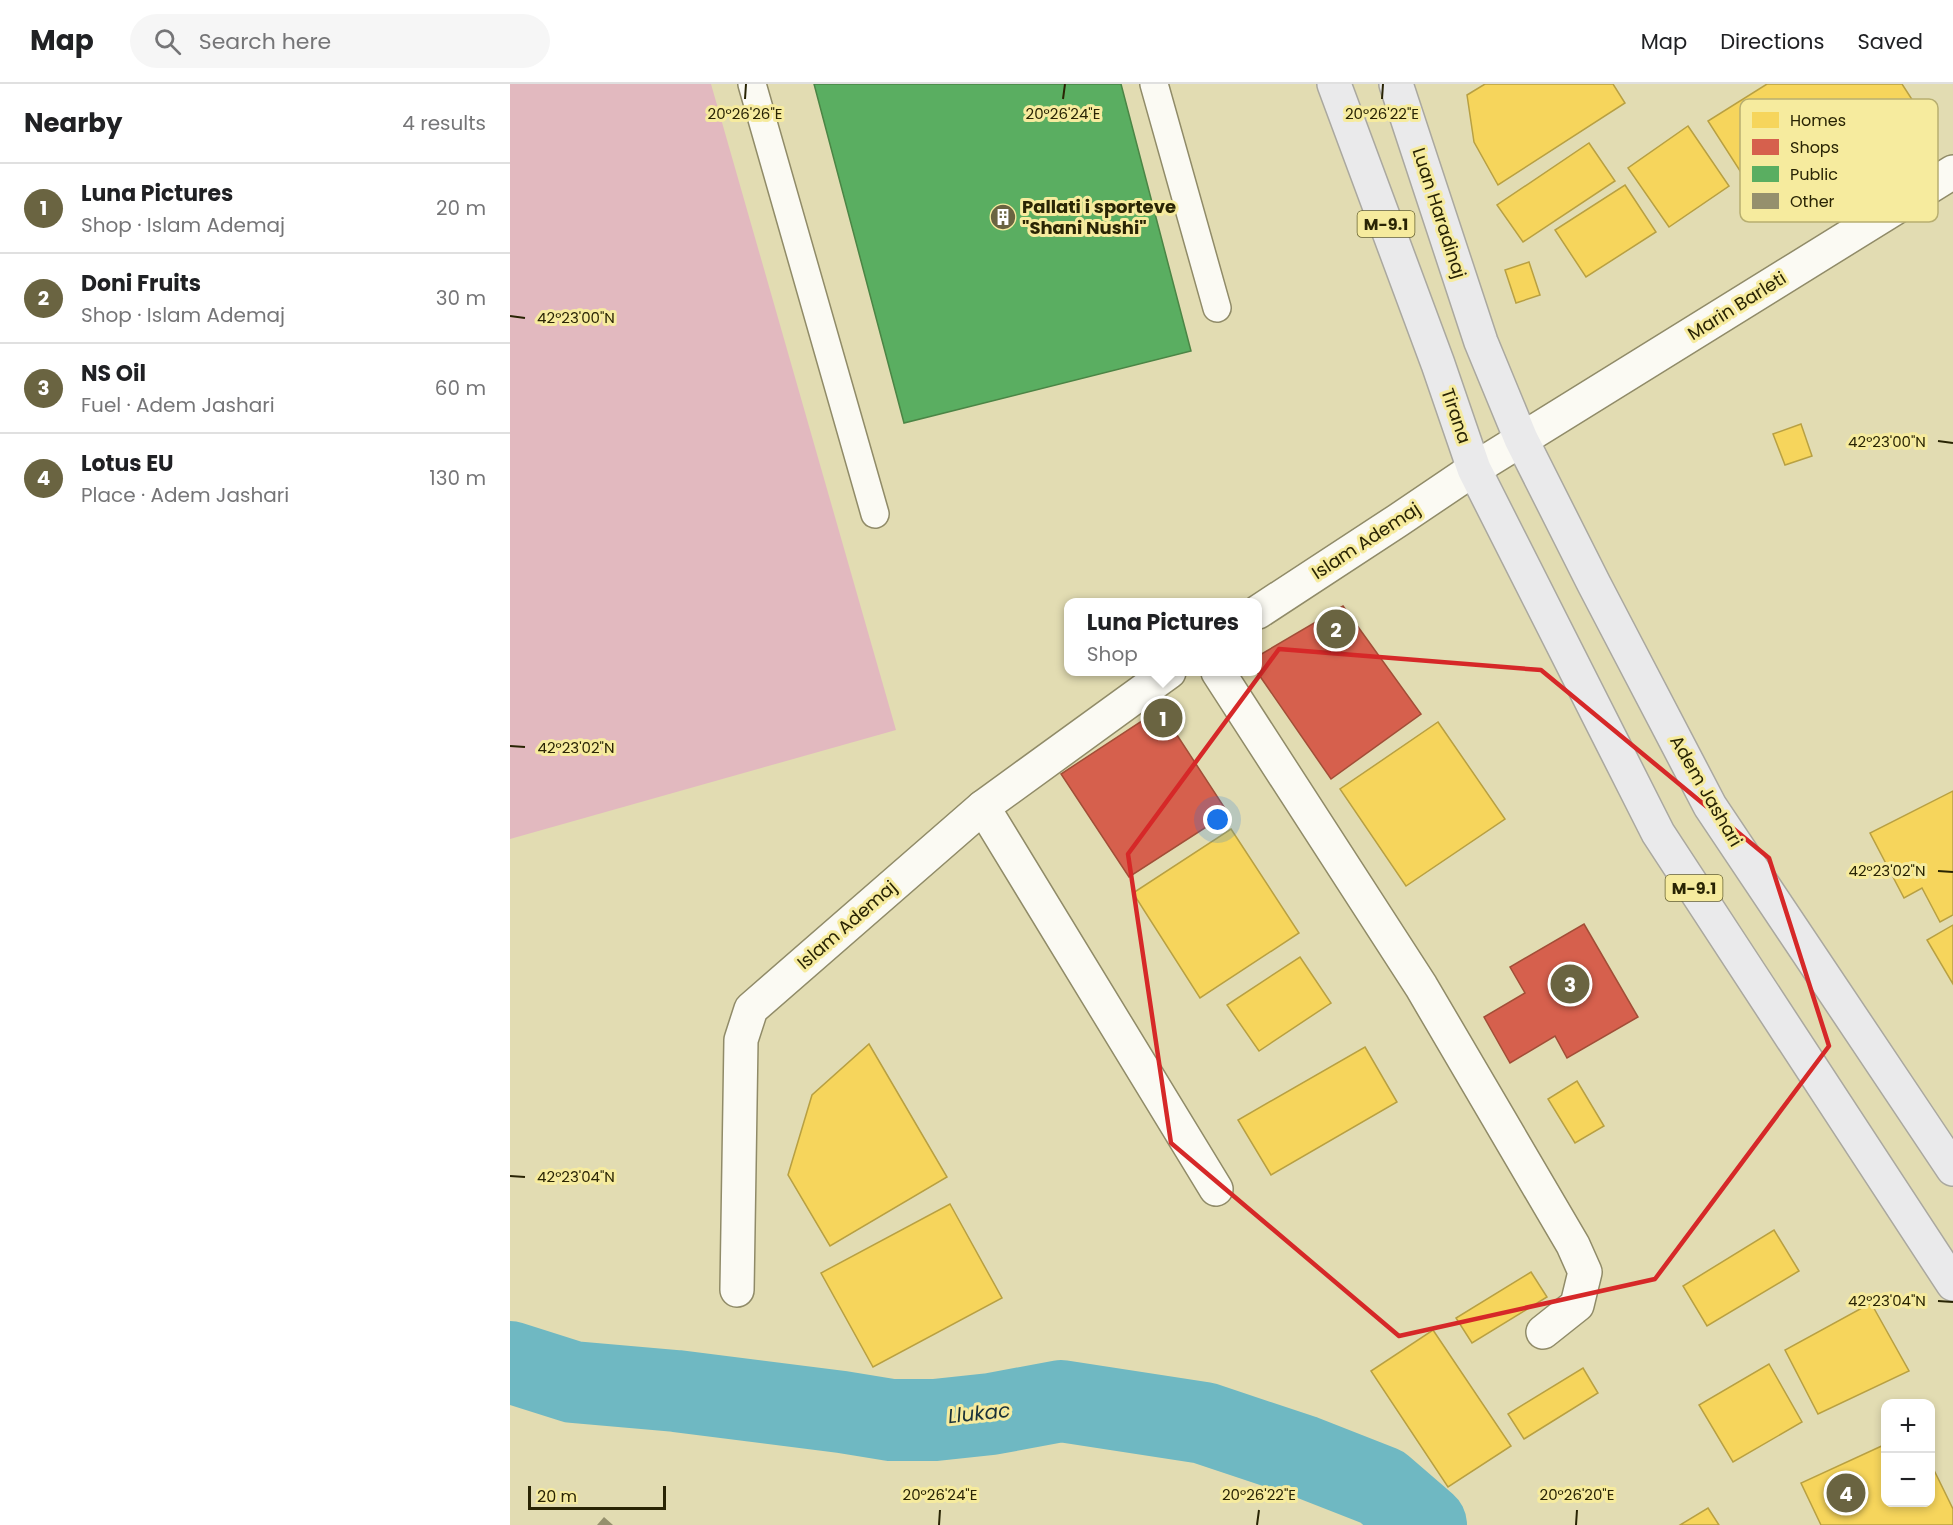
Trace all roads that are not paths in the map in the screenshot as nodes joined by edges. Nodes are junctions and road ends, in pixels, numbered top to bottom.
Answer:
1 (752, 84) edge
2 (1154, 84) edge
3 (1334, 84) edge
4 (1396, 84) edge
5 (1953, 172) edge
6 (1938, 181) edge
7 (1872, 222) edge
8 (1217, 308) dead end
9 (1521, 440) junction
10 (1474, 469) junction
11 (875, 514) dead end
12 (1262, 609) edge
13 (1163, 676) edge
14 (1221, 676) edge
15 (983, 807) junction
16 (1953, 1169) edge
17 (1216, 1189) dead end
18 (1953, 1284) edge
19 (737, 1290) dead end
20 (1543, 1332) dead end

1 - 11 lane
2 - 8 lane
3 - 10 main road, Tirana / M-9.1
4 - 9 main road, Luan Haradinaj / M-9.1
5 - 6 street, Marin Barleti
7 - 9 street, Marin Barleti
9 - 10 street
9 - 16 main road, Adem Jashari / M-9.1
10 - 12 street, Islam Ademaj
10 - 18 main road, M-9.1
13 - 15 street, Islam Ademaj
14 - 20 street
15 - 17 street
15 - 19 street, Islam Ademaj

